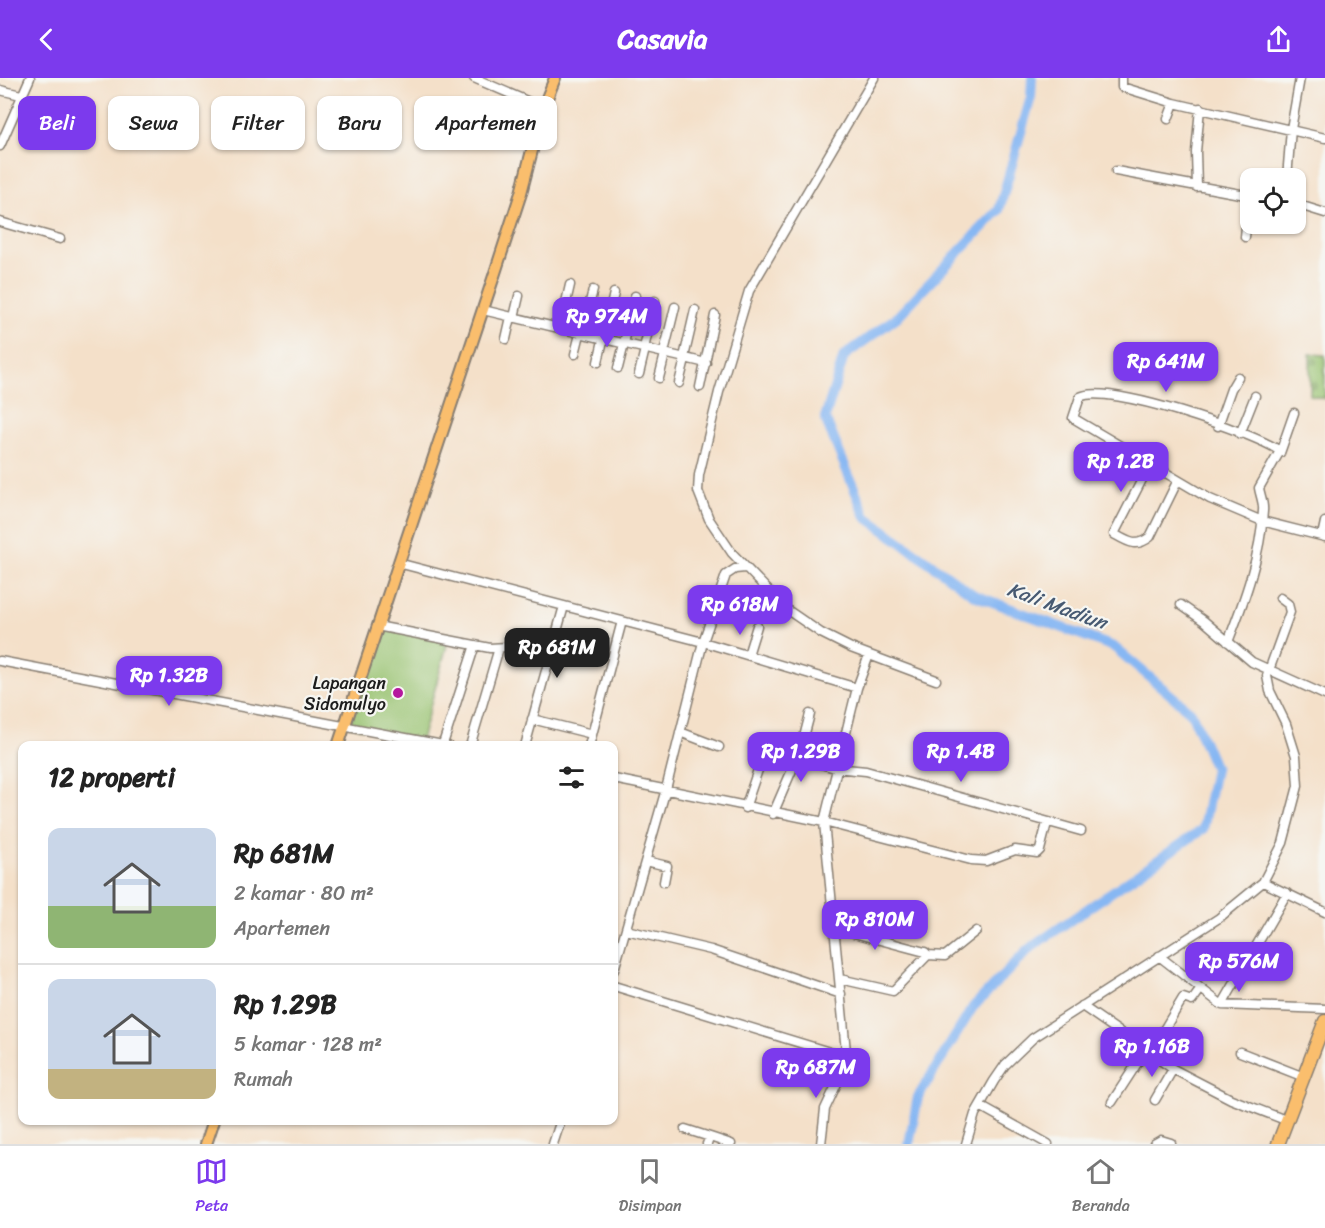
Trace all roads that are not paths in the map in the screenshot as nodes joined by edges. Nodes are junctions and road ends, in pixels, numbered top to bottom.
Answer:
1 (30, 78) edge
2 (474, 78) edge
3 (555, 78) edge
4 (874, 78) edge
5 (1122, 78) edge
6 (1300, 78) edge
7 (0, 90) edge
8 (21, 95) junction
9 (515, 96) edge
10 (548, 96) edge
11 (1174, 103) junction
12 (1200, 108) junction
13 (1168, 119) dead end
14 (1291, 129) junction
15 (1325, 138) edge
16 (0, 146) edge
17 (532, 150) edge
18 (1288, 168) edge
19 (1116, 171) dead end
20 (1197, 187) junction
21 (1240, 194) edge
22 (1306, 207) edge
23 (1325, 213) edge
24 (0, 222) edge
25 (1245, 234) edge
26 (1245, 237) dead end
27 (60, 239) dead end
28 (570, 285) dead end
29 (592, 290) dead end
30 (614, 293) dead end
31 (519, 296) dead end
32 (635, 296) dead end
33 (655, 301) dead end
34 (675, 307) dead end
35 (484, 308) junction
36 (695, 310) dead end
37 (513, 315) junction
38 (715, 315) dead end
39 (561, 324) junction
40 (581, 331) junction
41 (600, 336) junction
42 (506, 339) dead end
43 (624, 342) junction
44 (645, 346) junction
45 (665, 351) junction
46 (575, 354) dead end
47 (685, 356) junction
48 (705, 361) junction
49 (598, 362) dead end
50 (618, 368) dead end
51 (639, 374) dead end
52 (1238, 377) dead end
53 (659, 378) dead end
54 (679, 383) dead end
55 (700, 387) dead end
56 (1255, 396) dead end
57 (1294, 413) dead end
58 (1218, 426) junction
59 (1240, 434) junction
60 (1280, 453) junction
61 (1150, 464) junction
62 (1178, 480) junction
63 (1262, 520) junction
64 (1325, 522) edge
65 (1323, 536) edge
66 (398, 563) junction
67 (745, 568) junction
68 (1280, 598) dead end
69 (1181, 605) dead end
70 (564, 606) junction
71 (622, 621) junction
72 (378, 626) junction
73 (758, 626) dead end
74 (703, 642) junction
75 (1228, 642) junction
76 (475, 645) junction
77 (551, 646) junction
78 (499, 648) junction
79 (748, 655) junction
80 (869, 655) junction
81 (0, 661) edge
82 (1267, 670) junction
83 (936, 680) dead end
84 (857, 688) junction
85 (1325, 695) edge
86 (810, 714) dead end
87 (532, 718) junction
88 (344, 728) junction
89 (680, 732) junction
90 (592, 734) junction
91 (340, 741) edge
92 (422, 741) edge
93 (447, 741) edge
94 (471, 741) edge
95 (526, 741) edge
96 (590, 741) edge
97 (719, 747) dead end
98 (798, 760) junction
99 (761, 761) dead end
100 (836, 768) junction
101 (618, 780) edge
102 (666, 789) junction
103 (744, 808) junction
104 (773, 814) junction
105 (824, 822) junction
106 (1047, 823) junction
107 (1081, 831) dead end
108 (646, 861) junction
109 (664, 882) dead end
110 (1263, 882) junction
111 (1287, 893) junction
112 (1325, 912) edge
113 (835, 928) junction
114 (626, 930) junction
115 (976, 931) dead end
116 (928, 956) junction
117 (618, 957) edge
118 (1159, 957) junction
119 (840, 979) junction
120 (618, 987) edge
121 (1200, 990) junction
122 (841, 994) junction
123 (1222, 1005) junction
124 (1083, 1006) junction
125 (1325, 1009) edge
126 (1325, 1021) edge
127 (1325, 1043) edge
128 (1148, 1052) junction
129 (1239, 1052) dead end
130 (846, 1057) junction
131 (1173, 1069) junction
132 (1304, 1077) junction
133 (1155, 1100) dead end
134 (1112, 1102) dead end
135 (980, 1106) junction
136 (1288, 1121) junction
137 (212, 1125) edge
138 (559, 1125) edge
139 (685, 1129) dead end
140 (708, 1141) edge
141 (1171, 1143) edge
142 (206, 1144) edge
143 (553, 1144) edge
144 (731, 1144) edge
145 (821, 1144) edge
146 (966, 1144) edge
147 (1048, 1144) edge
148 (1154, 1144) edge
149 (1278, 1144) edge
150 (1287, 1144) edge

1 - 8 street
2 - 9 street
3 - 10 main road
4 - 67 street
5 - 11 street
6 - 14 street
7 - 8 street
8 - 16 street
11 - 12 street
11 - 13 street
12 - 14 street
12 - 20 street
14 - 15 street
14 - 18 street
17 - 35 main road
19 - 20 street
20 - 21 street
22 - 23 street
24 - 27 street
25 - 26 street
28 - 39 street
29 - 40 street
30 - 41 street
31 - 37 street
32 - 43 street
33 - 44 street
34 - 45 street
35 - 37 street
35 - 66 main road
36 - 47 street
37 - 39 street
37 - 40 street
37 - 42 street
38 - 48 street
39 - 40 street
40 - 41 street
40 - 46 street
41 - 43 street
41 - 49 street
43 - 44 street
43 - 50 street
44 - 45 street
44 - 51 street
45 - 47 street
45 - 53 street
47 - 48 street
47 - 54 street
48 - 55 street
52 - 58 street
56 - 59 street
57 - 60 street
58 - 59 street
58 - 61 street
59 - 60 street
60 - 63 street
61 - 62 street
61 - 62 street
62 - 63 street
63 - 65 street
63 - 75 street
64 - 65 street
66 - 70 street
66 - 72 main road
67 - 74 street
67 - 80 street
68 - 82 street
69 - 75 street
70 - 71 street
70 - 77 street
71 - 74 street
71 - 90 street
72 - 76 street
72 - 88 main road
73 - 79 street
74 - 79 street
74 - 89 street
75 - 82 street
76 - 78 street
76 - 93 street
77 - 78 street
77 - 87 street
78 - 94 street
79 - 84 street
80 - 83 street
80 - 84 street
81 - 88 street
82 - 85 street
82 - 110 street
84 - 100 street
86 - 98 street
87 - 90 street
87 - 95 street
88 - 91 main road
88 - 92 street
89 - 97 street
89 - 102 street
90 - 96 street
98 - 100 street
98 - 104 street
99 - 103 street
100 - 105 street
100 - 106 street
101 - 102 street
102 - 103 street
102 - 108 street
103 - 104 street
104 - 105 street
105 - 106 street
105 - 113 street
106 - 107 street
108 - 109 street
108 - 114 street
110 - 111 street
110 - 118 street
111 - 112 street
111 - 123 street
113 - 116 street
113 - 119 street
114 - 117 street
114 - 122 street
115 - 116 street
116 - 119 street
118 - 121 street
118 - 124 street
119 - 122 street
120 - 130 street
121 - 123 street
121 - 128 street
122 - 130 street
123 - 125 street
124 - 128 street
124 - 135 street
126 - 132 highway
127 - 150 highway
128 - 131 street
128 - 134 street
129 - 132 street
130 - 145 street
131 - 133 street
131 - 136 street
132 - 136 highway
135 - 146 street
135 - 147 street
136 - 149 highway
137 - 142 main road
138 - 143 street
139 - 140 street
140 - 144 street
141 - 148 street

